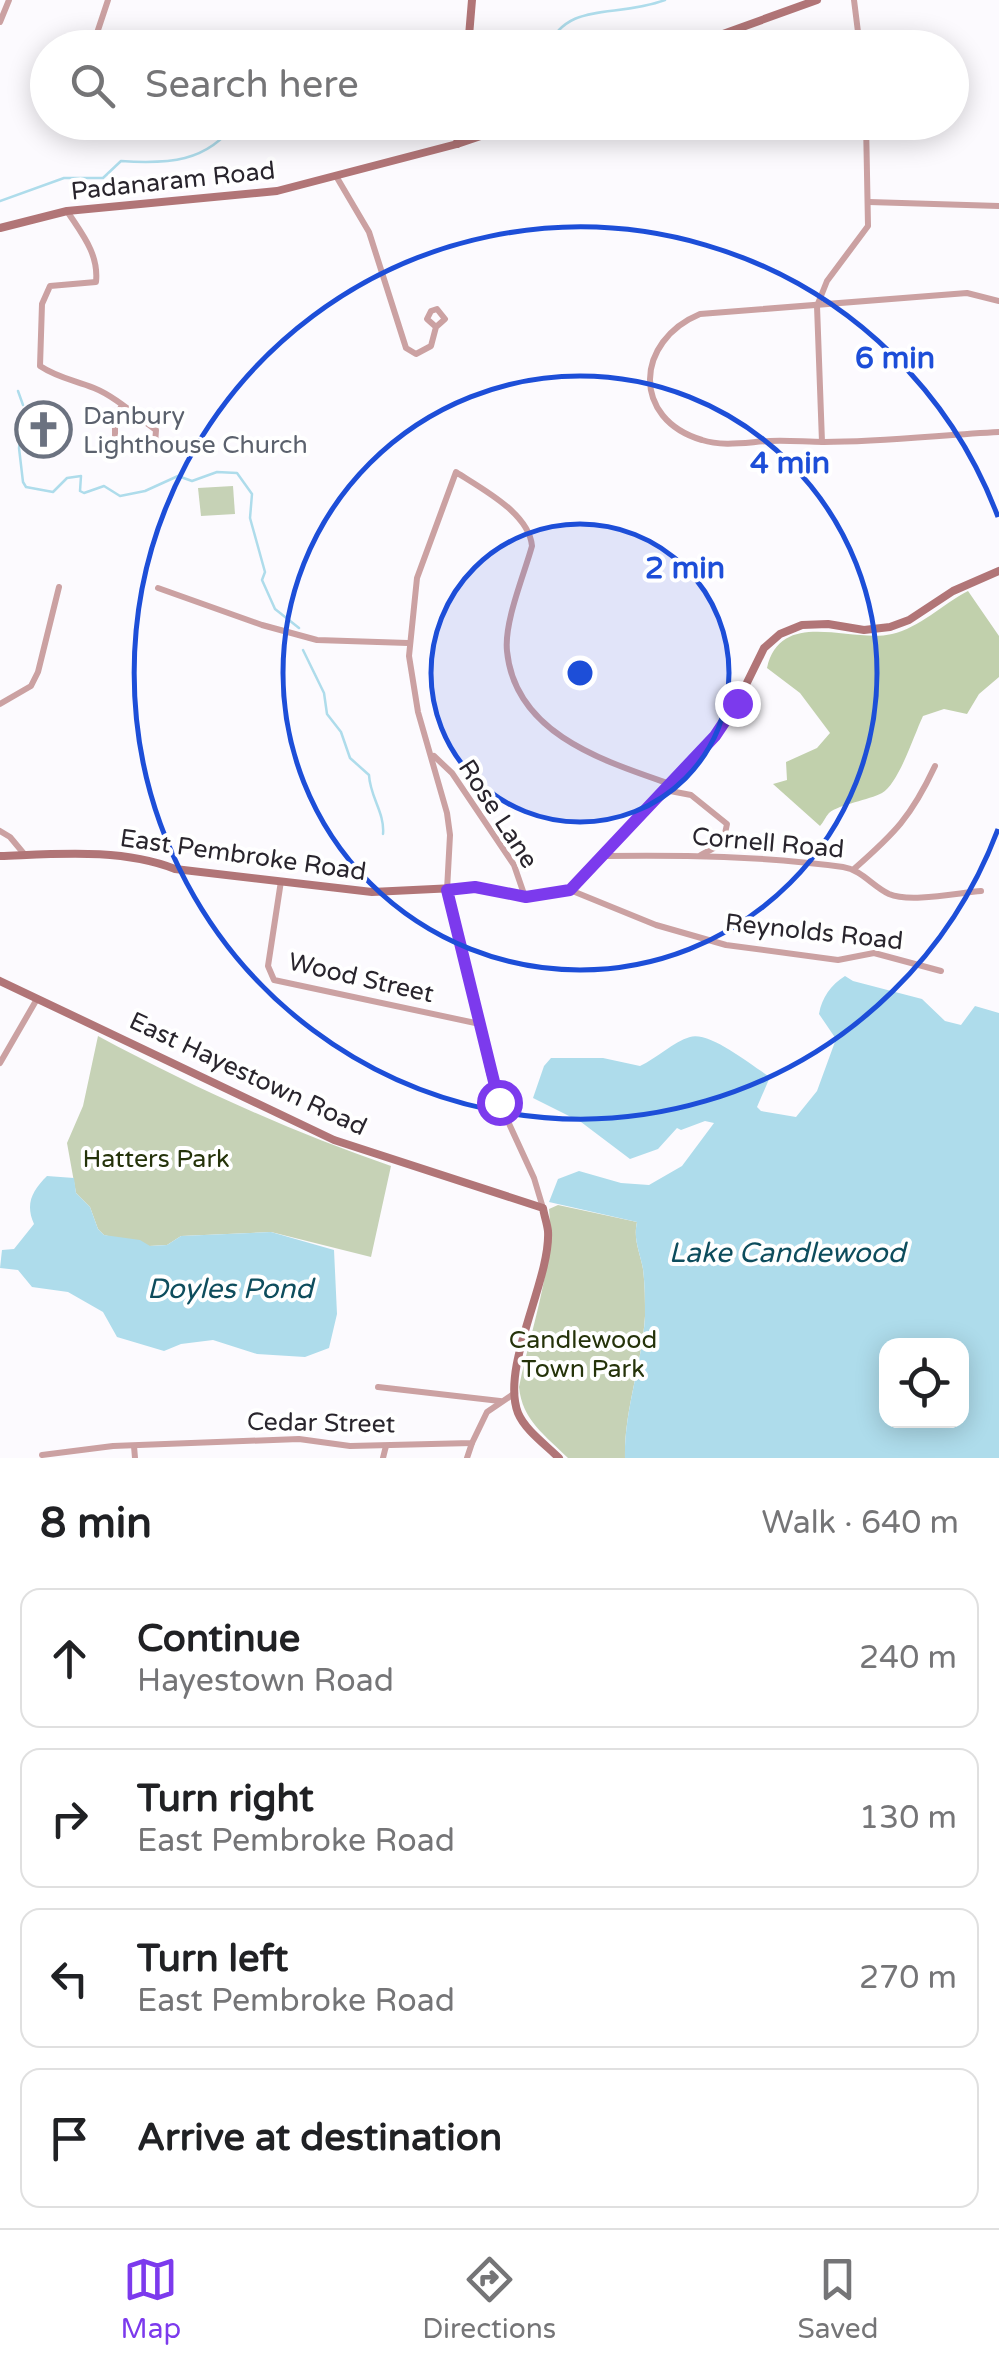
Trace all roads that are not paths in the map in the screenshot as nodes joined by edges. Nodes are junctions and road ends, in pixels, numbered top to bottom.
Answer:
1 (9, 0) edge
2 (108, 0) edge
3 (472, 0) edge
4 (818, 0) edge
5 (854, 0) edge
6 (0, 22) edge
7 (98, 30) edge
8 (470, 30) edge
9 (734, 30) edge
10 (858, 30) edge
11 (458, 140) edge
12 (469, 140) edge
13 (867, 140) edge
14 (457, 144) junction
15 (336, 176) junction
16 (869, 202) junction
17 (999, 206) edge
18 (67, 212) junction
19 (0, 228) edge
20 (999, 300) edge
21 (817, 306) junction
22 (436, 327) dead end
23 (122, 406) junction
24 (999, 432) edge
25 (822, 442) junction
26 (999, 572) edge
27 (58, 587) dead end
28 (158, 588) dead end
29 (408, 643) junction
30 (0, 704) edge
31 (432, 755) junction
32 (934, 766) dead end
33 (668, 787) junction
34 (0, 831) edge
35 (26, 855) junction
36 (700, 855) junction
37 (0, 856) edge
38 (604, 856) junction
39 (854, 869) junction
40 (280, 881) junction
41 (447, 890) junction
42 (570, 890) junction
43 (980, 892) dead end
44 (526, 897) junction
45 (940, 970) dead end
46 (0, 981) edge
47 (37, 999) junction
48 (480, 1024) junction
49 (0, 1063) edge
50 (543, 1208) junction
51 (378, 1386) dead end
52 (515, 1393) junction
53 (500, 1401) junction
54 (472, 1443) junction
55 (134, 1446) junction
56 (386, 1446) junction
57 (42, 1455) dead end
58 (135, 1458) edge
59 (383, 1458) edge
60 (467, 1458) edge
61 (559, 1458) edge

1 - 6 street
2 - 7 street
3 - 8 street
4 - 9 street
5 - 10 street
11 - 14 street
12 - 14 street, Padanaram Road
13 - 16 street
14 - 15 street, Padanaram Road
15 - 18 street, Padanaram Road
15 - 22 street
16 - 17 street
16 - 21 street
18 - 19 street, Padanaram Road
18 - 23 street
20 - 21 street
21 - 25 street
21 - 25 street
23 - 23 street
24 - 25 street
26 - 33 street
27 - 30 street
28 - 29 street
29 - 31 street, Rose Lane
29 - 33 street, Rose Lane
31 - 41 street, Rose Lane
31 - 44 street, Rose Lane
32 - 39 street
33 - 36 street
33 - 38 street
34 - 35 street
35 - 37 street, East Pembroke Road
35 - 40 street, East Pembroke Road
36 - 38 street, Cornell Road
36 - 39 street, Cornell Road
38 - 42 street
39 - 43 street, Cornell Road
40 - 41 street, East Pembroke Road
40 - 48 street, Wood Street
41 - 44 street, East Pembroke Road
41 - 48 street, Rose Lane
42 - 44 street, East Pembroke Road
42 - 45 street, Reynolds Road
46 - 47 street, East Hayestown Road
47 - 49 street
47 - 50 street, East Hayestown Road
48 - 50 street, Rose Lane
50 - 52 street
51 - 53 street
52 - 53 street
52 - 61 street
53 - 54 street
54 - 56 street, Cedar Street
54 - 60 street
55 - 56 street, Cedar Street
55 - 57 street, Cedar Street
55 - 58 street
56 - 59 street

